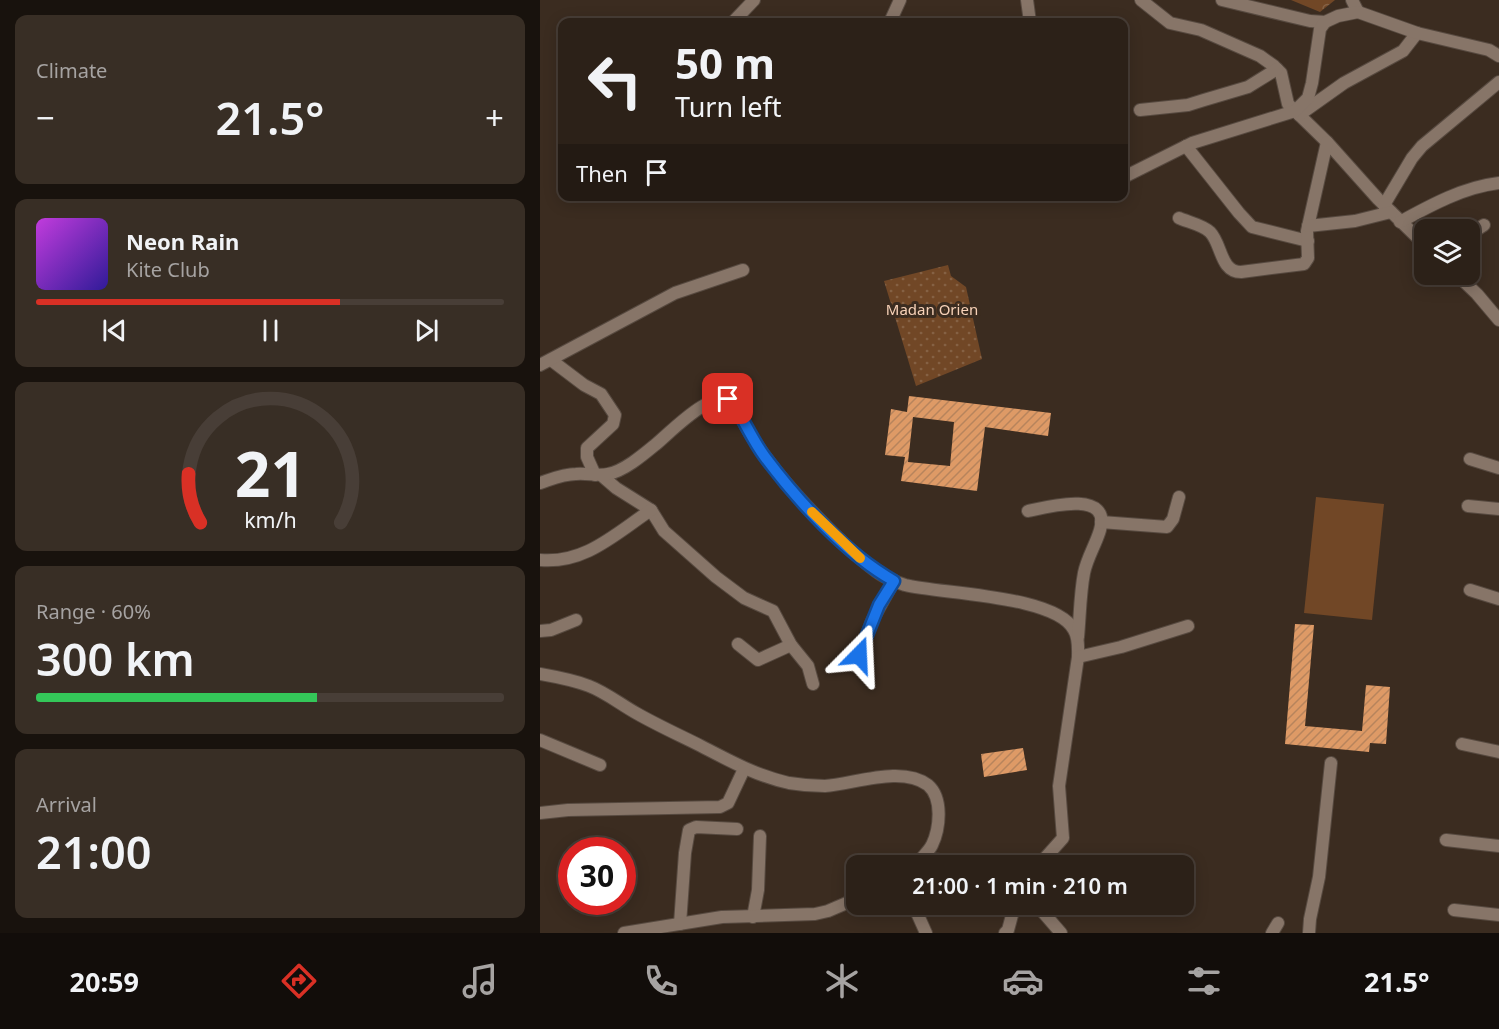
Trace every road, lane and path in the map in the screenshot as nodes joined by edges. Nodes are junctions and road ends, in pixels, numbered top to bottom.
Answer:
1 (753, 0) edge
2 (900, 0) edge
3 (1027, 0) edge
4 (1141, 0) edge
5 (1222, 0) edge
6 (1352, 0) edge
7 (1358, 12) junction
8 (737, 18) edge
9 (892, 18) edge
10 (1029, 18) edge
11 (1325, 22) junction
12 (1417, 33) junction
13 (1499, 56) edge
14 (1277, 69) junction
15 (1499, 82) edge
16 (1140, 110) dead end
17 (1297, 113) junction
18 (1327, 142) junction
19 (1186, 146) junction
20 (1128, 175) edge
21 (1499, 183) edge
22 (1388, 209) junction
23 (1179, 218) dead end
24 (1400, 222) junction
25 (1484, 225) dead end
26 (1308, 226) junction
27 (1480, 228) edge
28 (1414, 235) edge
29 (1308, 242) junction
30 (744, 270) dead end
31 (1468, 285) edge
32 (1499, 320) edge
33 (543, 364) edge
34 (1470, 459) dead end
35 (1499, 468) edge
36 (598, 475) junction
37 (540, 483) edge
38 (1179, 497) dead end
39 (1468, 506) dead end
40 (1499, 509) edge
41 (651, 510) junction
42 (1028, 511) dead end
43 (1101, 522) junction
44 (540, 560) edge
45 (894, 581) junction
46 (1470, 590) dead end
47 (1499, 599) edge
48 (576, 620) dead end
49 (1188, 626) dead end
50 (540, 631) edge
51 (1078, 641) junction
52 (738, 644) dead end
53 (791, 645) junction
54 (1078, 657) junction
55 (855, 666) dead end
56 (540, 674) edge
57 (813, 684) dead end
58 (540, 740) edge
59 (1462, 744) dead end
60 (1499, 752) edge
61 (1331, 763) dead end
62 (600, 765) dead end
63 (744, 769) junction
64 (540, 813) edge
65 (737, 829) dead end
66 (760, 836) dead end
67 (1446, 840) dead end
68 (1499, 846) edge
69 (923, 855) edge
70 (1048, 855) edge
71 (846, 904) edge
72 (1454, 910) dead end
73 (919, 915) edge
74 (1011, 915) edge
75 (1045, 915) edge
76 (1499, 915) edge
77 (753, 917) junction
78 (680, 924) junction
79 (624, 933) edge
80 (926, 933) edge
81 (1005, 933) edge
82 (1061, 933) edge
83 (1309, 933) edge

1 - 8 street
2 - 9 street
3 - 10 street
4 - 14 street
5 - 11 street
6 - 7 street
7 - 11 street
7 - 12 street
11 - 17 street
12 - 13 street
12 - 17 street
14 - 16 street
14 - 17 street
15 - 22 street
17 - 18 street
17 - 19 street
18 - 22 street
18 - 26 street
19 - 20 street
19 - 29 street
21 - 24 street
22 - 24 street
22 - 26 street
23 - 29 street
24 - 28 street
25 - 27 street
26 - 29 street
30 - 33 street
31 - 32 street
33 - 36 street
34 - 35 street
36 - 37 street
36 - 41 street
36 - 45 street
38 - 43 street
39 - 40 street
41 - 44 street
41 - 53 street
42 - 43 street
43 - 51 street
45 - 51 street
45 - 55 street
46 - 47 street
48 - 50 street
49 - 54 street
51 - 54 street
52 - 53 street
53 - 57 street
54 - 70 street
56 - 63 street
58 - 62 street
59 - 60 street
61 - 83 street
63 - 64 street
63 - 69 street
65 - 78 street
66 - 77 street
67 - 68 street
71 - 77 street
72 - 76 street
73 - 80 street
74 - 81 street
75 - 82 street
77 - 78 street
78 - 79 street

